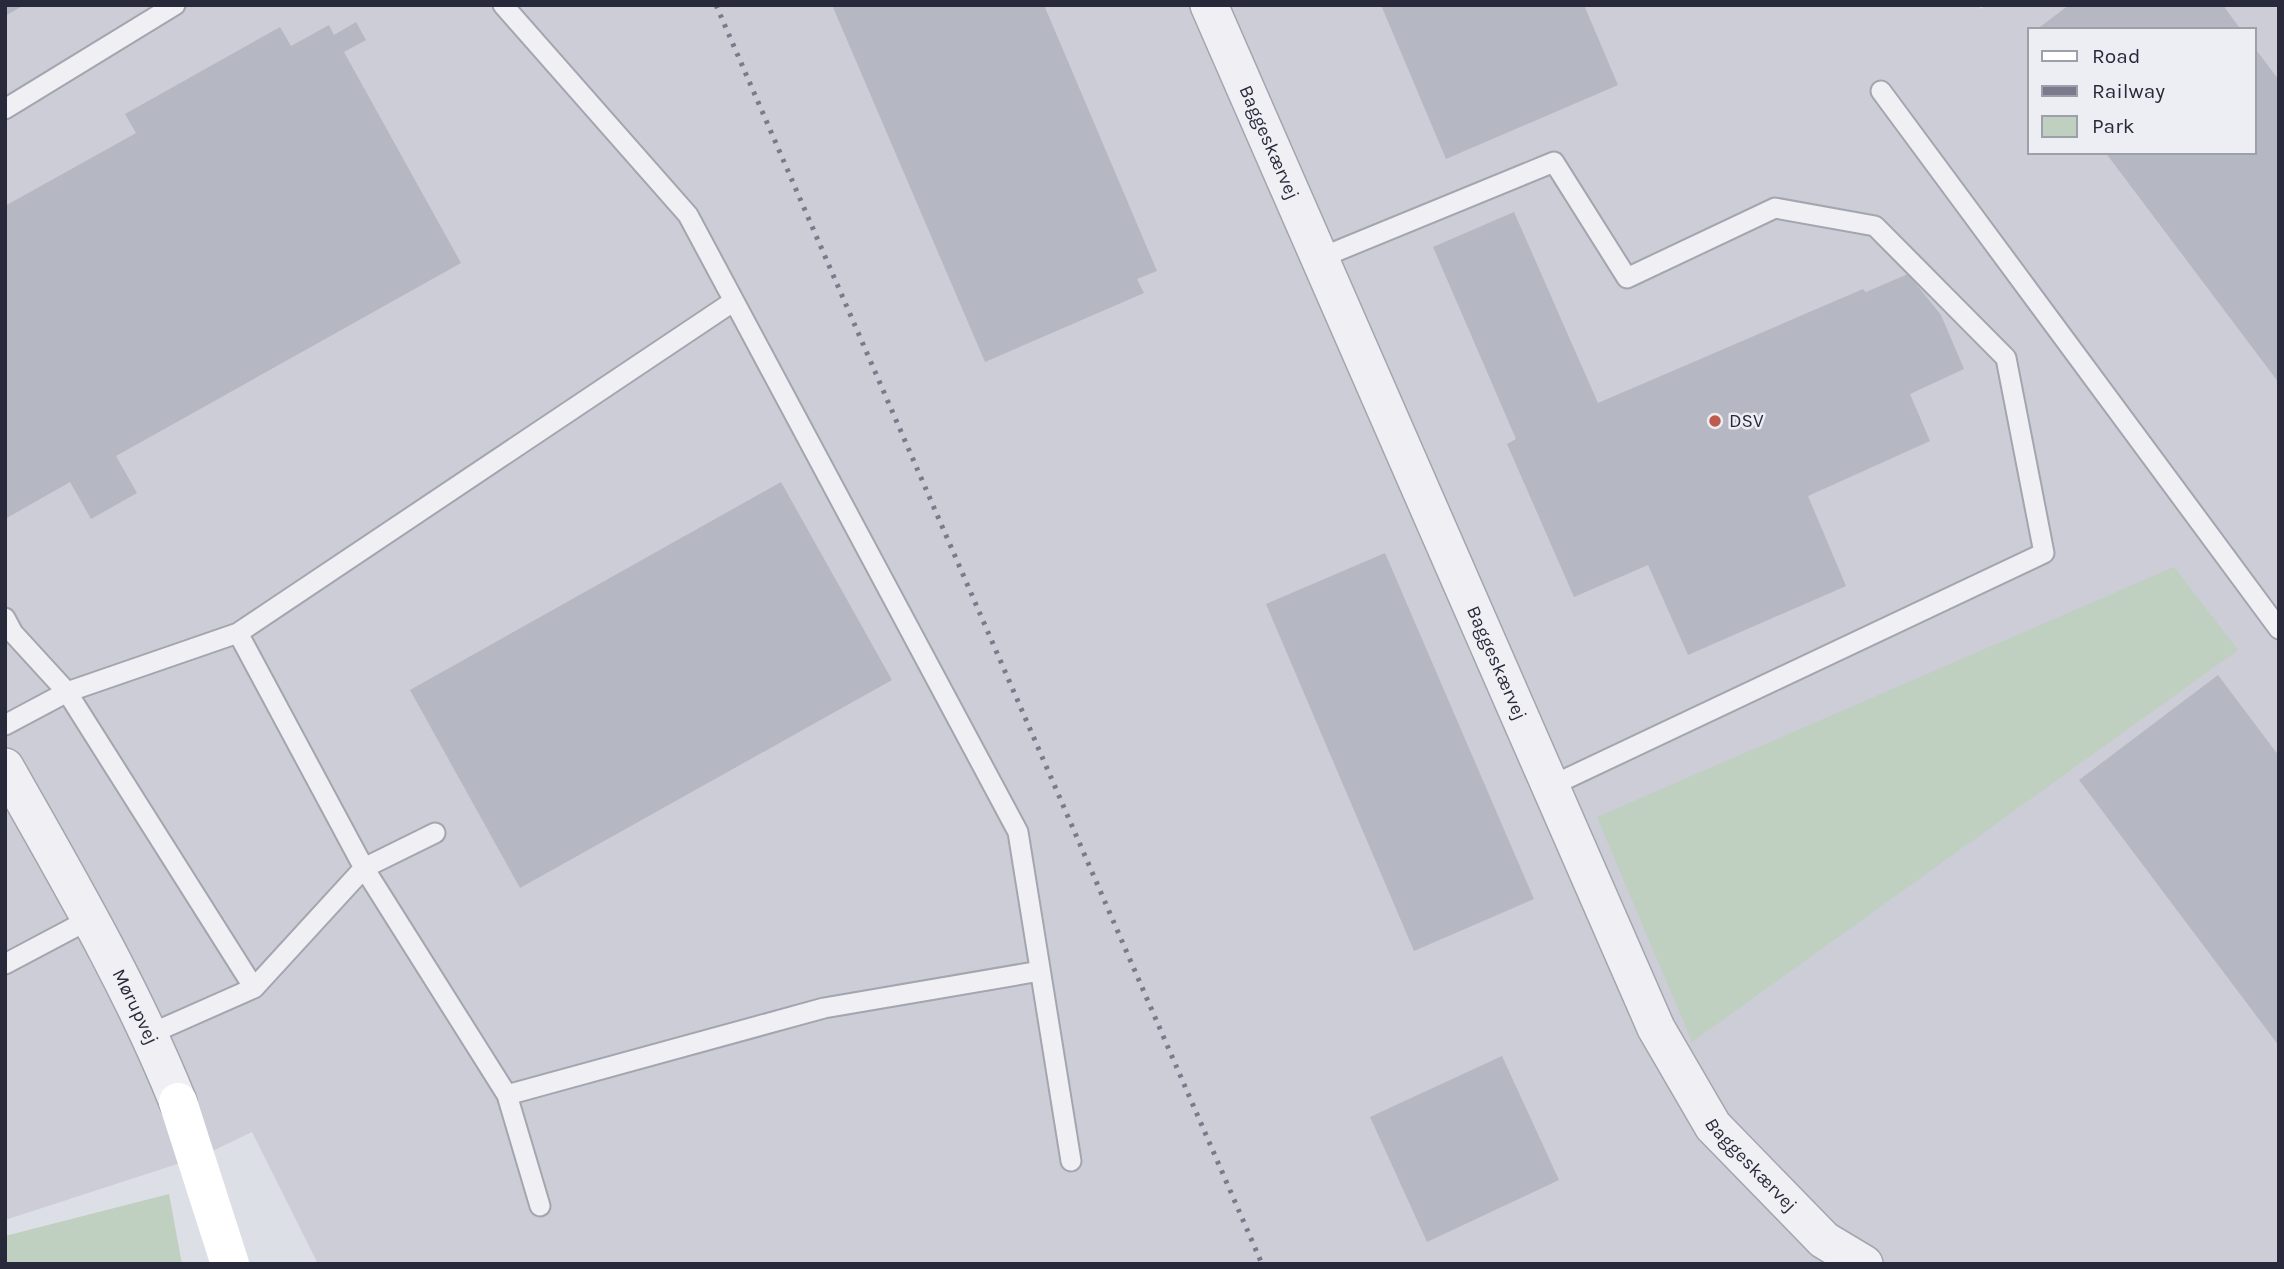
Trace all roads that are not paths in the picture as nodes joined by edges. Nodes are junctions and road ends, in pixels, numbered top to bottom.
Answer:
1 (175, 5) edge
2 (503, 5) edge
3 (1209, 5) edge
4 (1881, 91) dead end
5 (5, 109) edge
6 (1320, 258) junction
7 (734, 301) junction
8 (5, 618) edge
9 (2279, 629) edge
10 (238, 634) junction
11 (67, 692) junction
12 (5, 725) edge
13 (5, 767) edge
14 (1551, 786) junction
15 (435, 833) dead end
16 (364, 868) junction
17 (90, 919) junction
18 (5, 964) edge
19 (1040, 971) junction
20 (254, 988) junction
21 (150, 1034) junction
22 (507, 1095) junction
23 (178, 1102) joint
24 (1071, 1161) dead end
25 (540, 1206) dead end
26 (230, 1264) edge
27 (1864, 1264) edge

1 - 5 lane
2 - 7 lane
3 - 6 street, Baggeskærvej
4 - 9 lane
6 - 14 street, Baggeskærvej
6 - 14 lane
7 - 10 lane
7 - 19 lane
8 - 11 lane
10 - 11 lane
10 - 16 lane
11 - 12 lane
11 - 20 lane
13 - 17 street, Mørupvej
14 - 27 street, Baggeskærvej
15 - 16 lane
16 - 20 lane
16 - 22 lane
17 - 18 lane
17 - 21 street, Mørupvej
19 - 22 lane
19 - 24 lane
20 - 21 lane
21 - 23 street, Mørupvej
22 - 25 lane
23 - 26 street, Mørupvej

